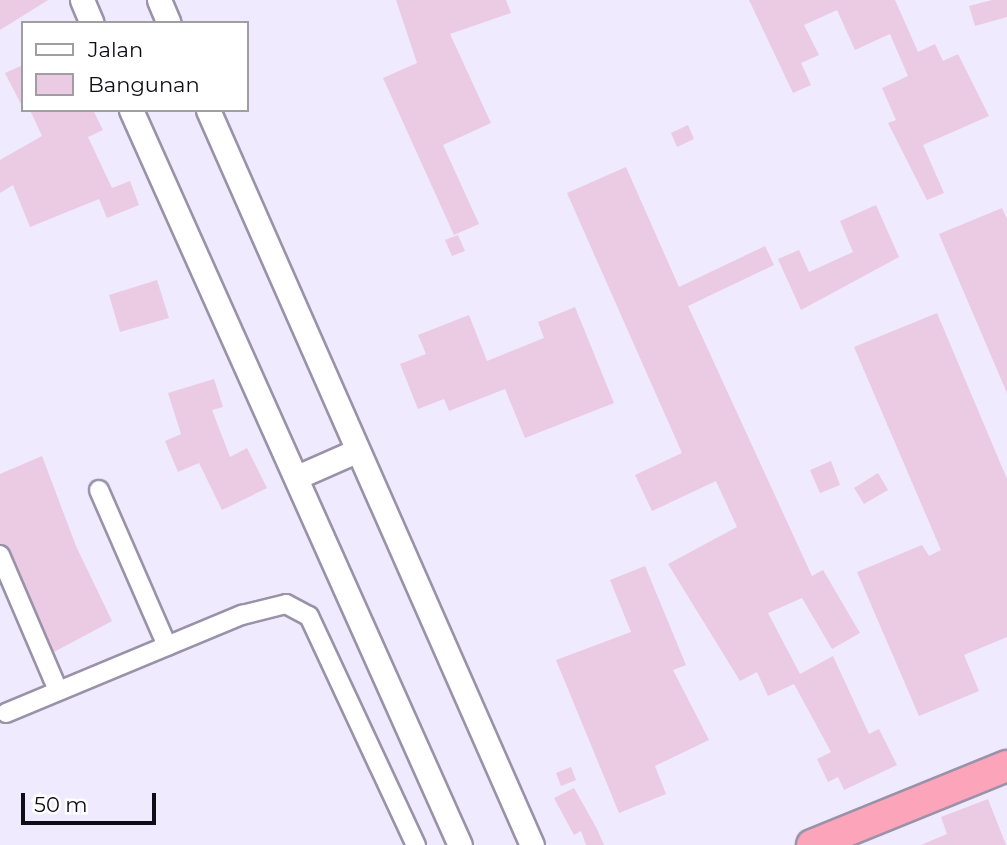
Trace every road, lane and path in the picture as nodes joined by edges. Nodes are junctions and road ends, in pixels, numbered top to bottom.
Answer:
1 (82, 0) edge
2 (159, 0) edge
3 (91, 21) edge
4 (168, 21) edge
5 (132, 112) edge
6 (209, 112) edge
7 (356, 451) junction
8 (297, 477) junction
9 (99, 490) dead end
10 (0, 555) edge
11 (167, 646) junction
12 (58, 690) junction
13 (6, 713) dead end
14 (1007, 766) edge
15 (416, 845) edge
16 (460, 845) edge
17 (531, 845) edge
18 (812, 845) edge

1 - 3 street
2 - 4 street
5 - 8 street
6 - 7 street
7 - 8 street
7 - 17 street
8 - 16 street
9 - 11 street
10 - 12 street
11 - 12 street
11 - 15 street
12 - 13 street
14 - 18 highway

